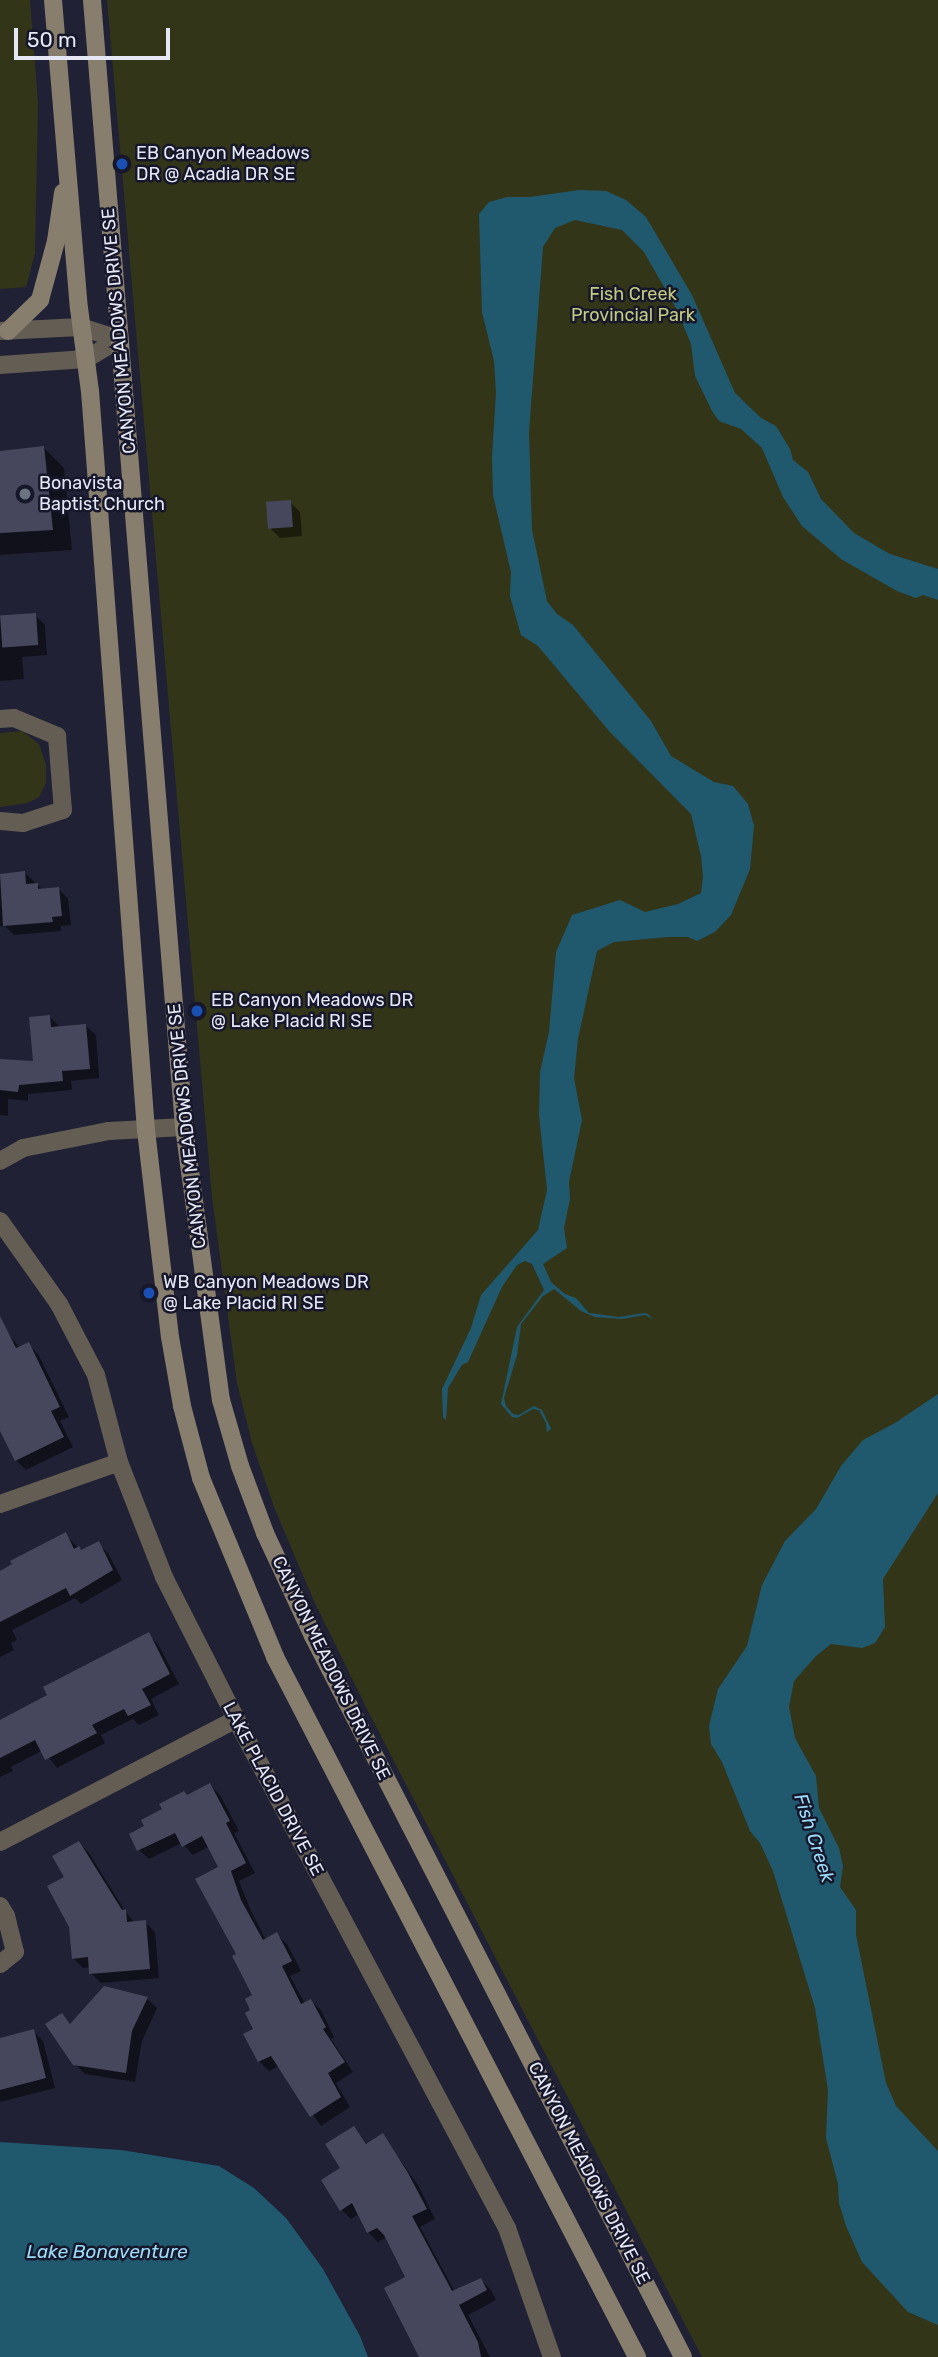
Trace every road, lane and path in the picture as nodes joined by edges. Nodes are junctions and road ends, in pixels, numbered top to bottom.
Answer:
1 (53, 0) edge
2 (92, 0) edge
3 (68, 155) junction
4 (81, 327) junction
5 (4, 331) edge
6 (119, 339) junction
7 (86, 359) junction
8 (0, 365) edge
9 (0, 719) edge
10 (0, 821) edge
11 (184, 1127) junction
12 (146, 1130) junction
13 (0, 1161) edge
14 (0, 1222) edge
15 (119, 1462) junction
16 (0, 1504) edge
17 (236, 1719) junction
18 (0, 1842) edge
19 (0, 1906) edge
20 (0, 1965) edge
21 (552, 2357) edge
22 (637, 2357) edge
23 (683, 2357) edge

1 - 3 main road, CANYON MEADOWS DRIVE SE
2 - 6 main road, CANYON MEADOWS DRIVE SE
3 - 4 main road, CANYON MEADOWS DRIVE SE
3 - 5 main road
4 - 5 street
4 - 6 street
4 - 7 main road, CANYON MEADOWS DRIVE SE
6 - 7 street
6 - 11 main road, CANYON MEADOWS DRIVE SE
7 - 8 street
7 - 12 main road, CANYON MEADOWS DRIVE SE
9 - 10 street
11 - 12 street
11 - 23 main road, CANYON MEADOWS DRIVE SE
12 - 13 street
12 - 22 main road, CANYON MEADOWS DRIVE SE
14 - 15 street, LAKE PLACID DRIVE SE
15 - 16 street
15 - 17 street, LAKE PLACID DRIVE SE
17 - 18 street
17 - 21 street, LAKE PLACID DRIVE SE
19 - 20 street

